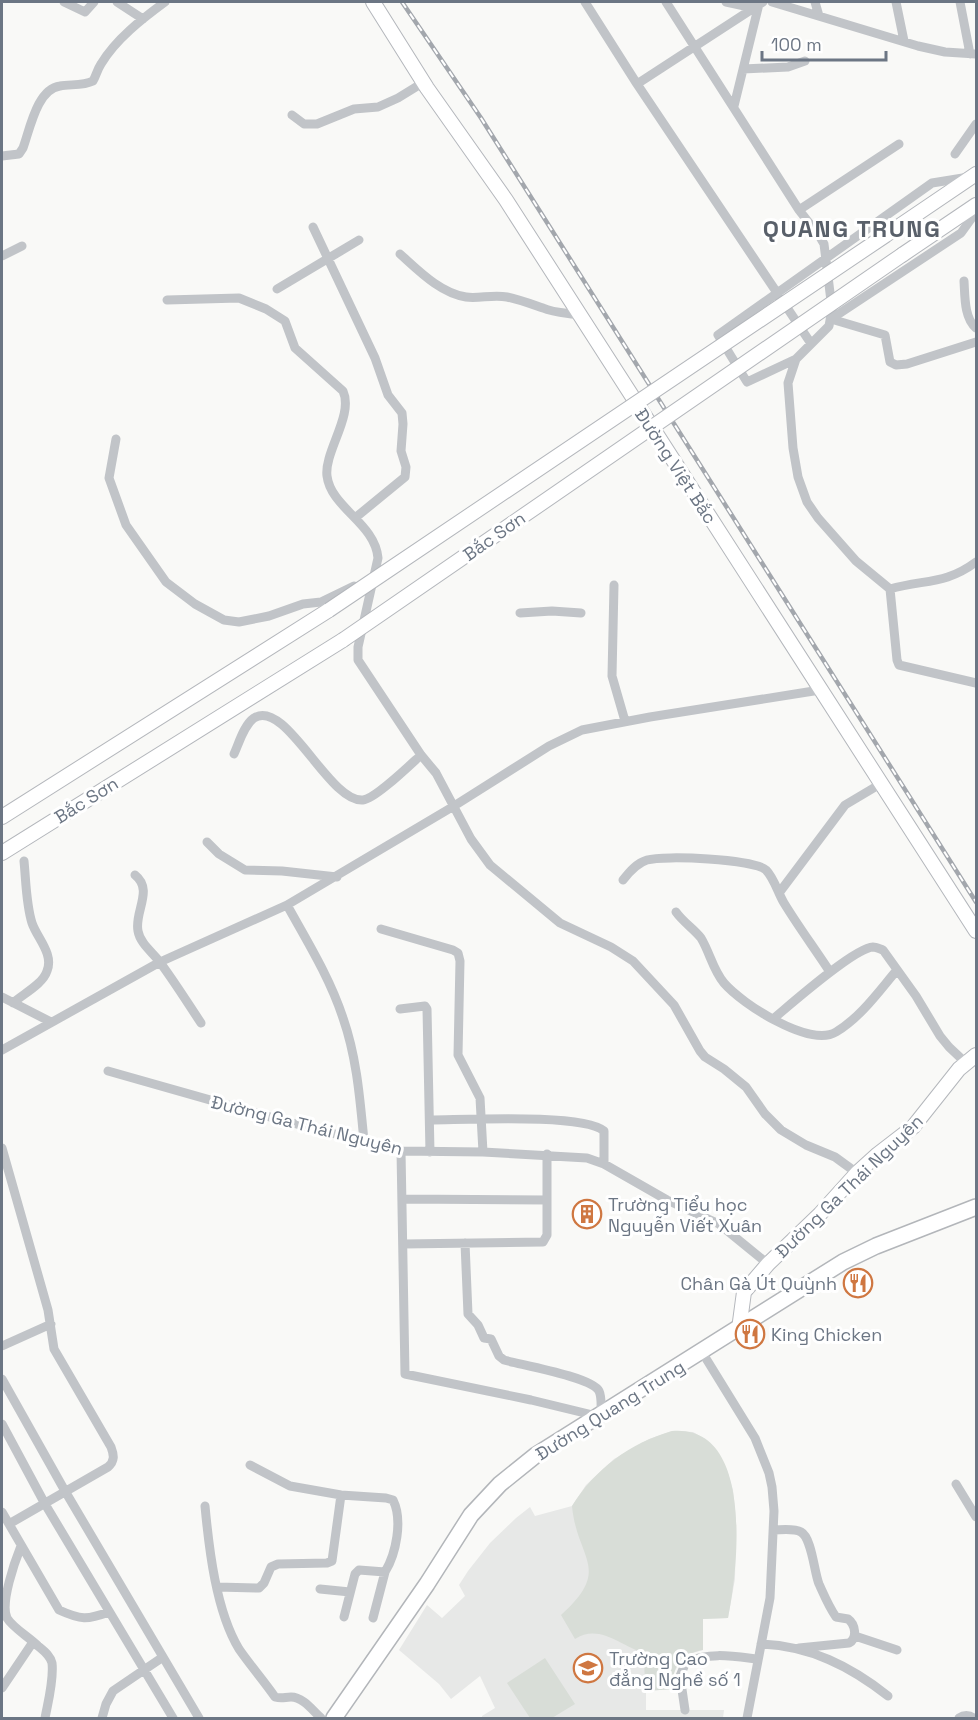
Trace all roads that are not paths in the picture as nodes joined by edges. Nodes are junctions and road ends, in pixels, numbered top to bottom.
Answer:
1 (64, 2) edge
2 (94, 2) edge
3 (117, 2) edge
4 (165, 2) edge
5 (374, 2) edge
6 (585, 2) edge
7 (666, 2) edge
8 (726, 2) edge
9 (772, 2) edge
10 (815, 2) edge
11 (896, 2) edge
12 (960, 2) edge
13 (759, 5) edge
14 (819, 16) junction
15 (143, 19) junction
16 (904, 42) junction
17 (695, 47) junction
18 (973, 54) edge
19 (805, 61) dead end
20 (743, 69) junction
21 (424, 82) junction
22 (638, 84) junction
23 (734, 106) junction
24 (292, 115) dead end
25 (976, 124) edge
26 (899, 144) dead end
27 (955, 154) dead end
28 (2, 156) edge
29 (975, 175) edge
30 (976, 205) edge
31 (799, 210) junction
32 (976, 212) edge
33 (313, 227) dead end
34 (359, 240) dead end
35 (22, 246) dead end
36 (400, 254) dead end
37 (2, 256) edge
38 (328, 258) junction
39 (825, 259) junction
40 (964, 281) dead end
41 (277, 289) dead end
42 (777, 292) junction
43 (167, 300) dead end
44 (579, 315) junction
45 (831, 319) junction
46 (976, 328) edge
47 (810, 342) junction
48 (976, 342) edge
49 (796, 359) junction
50 (116, 439) dead end
51 (355, 518) junction
52 (976, 562) edge
53 (375, 571) junction
54 (614, 585) dead end
55 (890, 589) junction
56 (519, 613) dead end
57 (581, 613) dead end
58 (976, 683) edge
59 (820, 690) junction
60 (625, 721) junction
61 (234, 754) dead end
62 (421, 755) junction
63 (882, 783) junction
64 (454, 806) junction
65 (2, 817) edge
66 (207, 842) dead end
67 (2, 853) edge
68 (24, 861) dead end
69 (135, 875) dead end
70 (337, 876) junction
71 (623, 880) dead end
72 (778, 893) junction
73 (287, 905) junction
74 (676, 912) dead end
75 (381, 929) dead end
76 (976, 931) edge
77 (159, 962) junction
78 (897, 970) junction
79 (830, 972) junction
80 (2, 997) edge
81 (12, 1003) junction
82 (400, 1009) dead end
83 (773, 1019) junction
84 (51, 1022) junction
85 (201, 1023) dead end
86 (2, 1050) edge
87 (971, 1059) edge
88 (108, 1071) dead end
89 (430, 1120) junction
90 (482, 1120) junction
91 (364, 1142) junction
92 (2, 1148) edge
93 (401, 1151) junction
94 (430, 1152) junction
95 (483, 1152) junction
96 (547, 1154) junction
97 (604, 1164) junction
98 (857, 1173) junction
99 (402, 1199) junction
100 (547, 1200) junction
101 (976, 1207) edge
102 (465, 1243) junction
103 (404, 1244) junction
104 (768, 1264) junction
105 (51, 1324) junction
106 (739, 1329) junction
107 (5, 1341) edge
108 (702, 1352) junction
109 (2, 1379) edge
110 (600, 1415) junction
111 (2, 1424) edge
112 (250, 1466) dead end
113 (957, 1484) dead end
114 (65, 1491) junction
115 (341, 1495) junction
116 (45, 1503) junction
117 (205, 1506) dead end
118 (2, 1512) edge
119 (976, 1517) edge
120 (9, 1524) junction
121 (773, 1530) junction
122 (21, 1546) junction
123 (385, 1572) junction
124 (217, 1587) junction
125 (320, 1589) dead end
126 (350, 1592) junction
127 (109, 1612) junction
128 (344, 1617) dead end
129 (372, 1618) dead end
130 (4, 1621) edge
131 (855, 1636) junction
132 (33, 1641) junction
133 (761, 1644) junction
134 (799, 1648) junction
135 (897, 1650) dead end
136 (163, 1657) junction
137 (757, 1659) junction
138 (144, 1669) junction
139 (3, 1684) edge
140 (888, 1696) dead end
141 (686, 1710) dead end
142 (45, 1719) edge
143 (102, 1719) edge
144 (173, 1719) edge
145 (199, 1719) edge
146 (321, 1719) edge
147 (334, 1719) edge
148 (747, 1719) edge
149 (959, 1719) edge
150 (974, 1719) edge

1 - 2 street
3 - 15 street
4 - 15 street
5 - 21 main road, Đường Việt Bắc
6 - 22 street
7 - 17 street
8 - 13 street
9 - 14 street
10 - 14 street
11 - 16 street
12 - 18 street
13 - 17 street
13 - 20 street
14 - 16 street
15 - 28 street
16 - 18 street
17 - 22 street
17 - 23 street
19 - 20 street
20 - 23 street
21 - 24 street
21 - 44 main road, Đường Việt Bắc
22 - 42 street
23 - 31 street
25 - 27 street
26 - 31 street
29 - 39 street
29 - 65 main road, Bắc Sơn, bridge
30 - 67 main road, Bắc Sơn, bridge
31 - 39 street
32 - 45 street
33 - 38 street
34 - 38 street
35 - 37 street
36 - 44 street
38 - 41 street
38 - 51 street
39 - 42 street
39 - 45 street
40 - 46 street
42 - 47 street
42 - 49 street
43 - 51 street
44 - 59 main road, Đường Việt Bắc
45 - 47 street
45 - 48 street
47 - 49 street
49 - 55 street
50 - 53 street
51 - 53 street
52 - 55 street
53 - 62 street
54 - 60 street
55 - 58 street
56 - 57 street
59 - 60 street
59 - 63 main road, Đường Việt Bắc
60 - 64 street
61 - 62 street
62 - 64 street
63 - 72 street
63 - 76 main road, Đường Việt Bắc
64 - 70 street
64 - 98 street
66 - 70 street
68 - 81 street
69 - 77 street
70 - 73 street
71 - 72 street
72 - 79 street
73 - 77 street
73 - 91 street
74 - 83 street
75 - 90 street
77 - 84 street
77 - 85 street
78 - 79 street
78 - 83 street
78 - 87 street
79 - 83 street
80 - 81 street
81 - 84 street
82 - 89 street
84 - 86 street
87 - 98 main road, Đường Ga Thái Nguyên
88 - 91 street, Đường Ga Thái Nguyên
89 - 90 street
89 - 94 street
90 - 95 street
90 - 97 street
91 - 93 street, Đường Ga Thái Nguyên
92 - 105 street
93 - 94 street, Đường Ga Thái Nguyên
93 - 99 street
94 - 95 street, Đường Ga Thái Nguyên
95 - 96 street, Đường Ga Thái Nguyên
96 - 97 street, Đường Ga Thái Nguyên
96 - 100 street
97 - 104 street, Đường Ga Thái Nguyên
98 - 104 main road, Đường Ga Thái Nguyên
99 - 100 street
99 - 103 street
100 - 102 street
101 - 106 main road, Đường Quang Trung
102 - 103 street
102 - 110 street
103 - 110 street
104 - 106 main road, Đường Ga Thái Nguyên
105 - 107 street
105 - 114 street
106 - 108 main road, Đường Quang Trung
108 - 110 main road, Đường Quang Trung
108 - 121 street
109 - 114 street
110 - 147 main road, Đường Quang Trung
111 - 116 street
112 - 115 street
113 - 119 street
114 - 116 street
114 - 136 street
115 - 123 street
115 - 124 street
116 - 120 street
116 - 127 street
117 - 124 street
118 - 120 street
120 - 122 street
121 - 131 street
121 - 133 street
122 - 127 street
122 - 130 street
123 - 126 street
123 - 129 street
124 - 146 street
125 - 126 street
126 - 128 street
127 - 138 street
130 - 132 street
131 - 134 street
131 - 135 street
132 - 139 street
132 - 142 street
133 - 134 street
133 - 137 street
134 - 140 street
136 - 138 street
136 - 145 street
137 - 141 street
137 - 148 street
138 - 143 street
138 - 144 street
149 - 150 street

